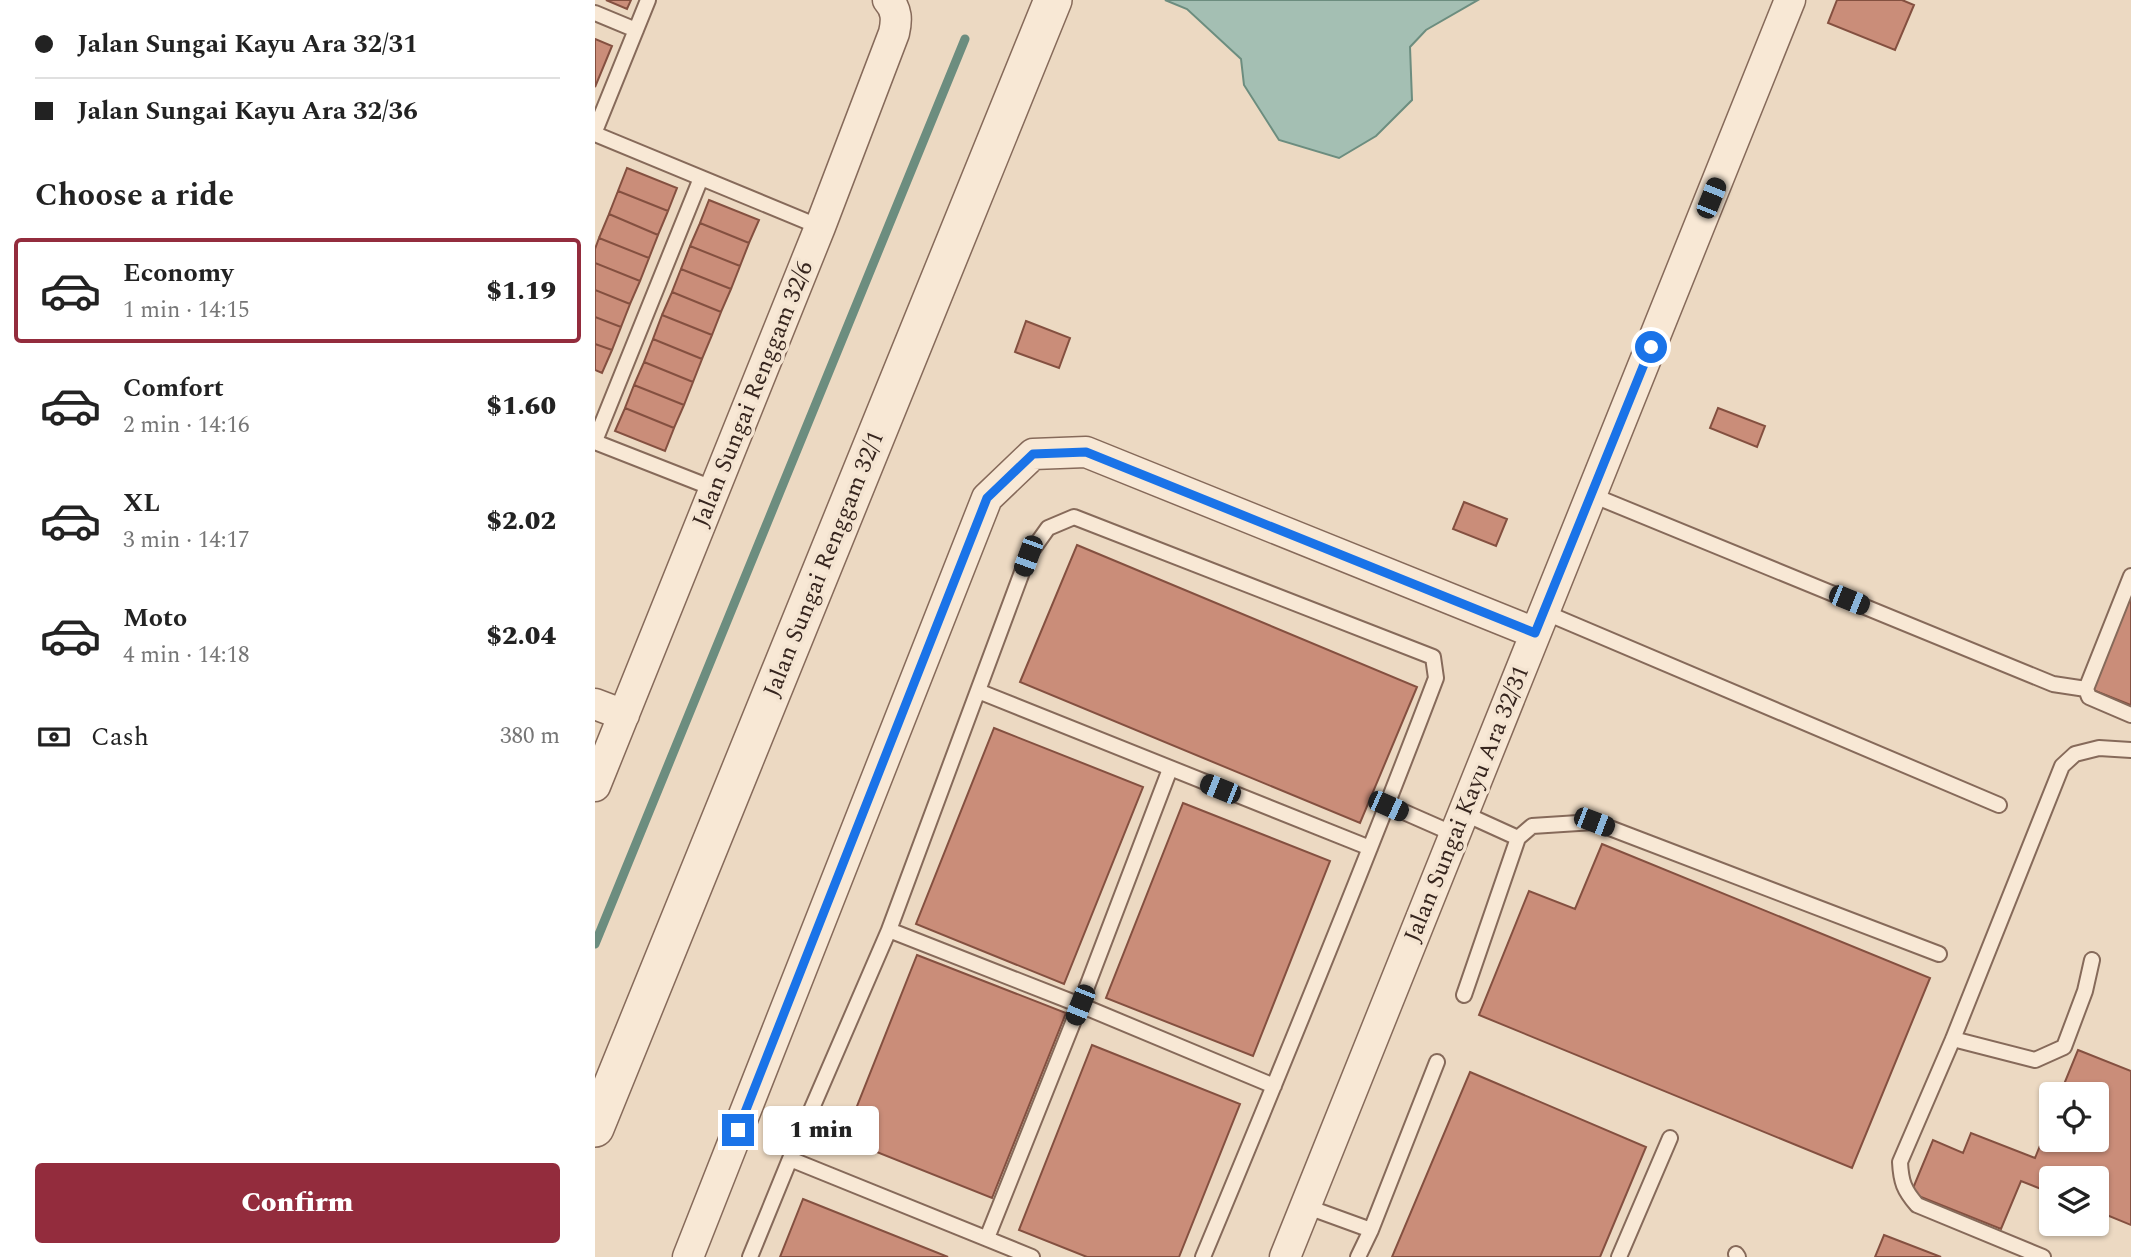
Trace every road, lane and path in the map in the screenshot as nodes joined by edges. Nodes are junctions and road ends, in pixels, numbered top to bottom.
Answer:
1 (648, 0) edge
2 (888, 0) edge
3 (1053, 0) edge
4 (1790, 0) edge
5 (595, 13) edge
6 (636, 30) junction
7 (595, 132) edge
8 (701, 178) junction
9 (820, 227) junction
10 (595, 442) edge
11 (715, 489) junction
12 (1592, 495) junction
13 (2131, 576) edge
14 (1539, 623) junction
15 (2086, 689) junction
16 (978, 691) junction
17 (595, 704) edge
18 (624, 715) junction
19 (2131, 715) edge
20 (2131, 750) edge
21 (1170, 769) junction
22 (595, 786) edge
23 (1999, 805) dead end
24 (1388, 806) junction
25 (1459, 824) junction
26 (1518, 838) junction
27 (1370, 848) junction
28 (889, 930) junction
29 (1940, 954) dead end
30 (2092, 960) dead end
31 (1464, 995) dead end
32 (1080, 1005) junction
33 (1953, 1039) junction
34 (1437, 1062) dead end
35 (1274, 1086) junction
36 (595, 1128) edge
37 (1670, 1138) dead end
38 (790, 1159) junction
39 (1305, 1206) junction
40 (1371, 1230) junction
41 (987, 1238) junction
42 (688, 1257) edge
43 (750, 1257) edge
44 (1032, 1257) edge
45 (1203, 1257) edge
46 (1285, 1257) edge
47 (1358, 1257) edge
48 (1619, 1257) edge
49 (2043, 1257) edge

1 - 6 lane
2 - 9 street, Jalan Sungai Renggam 32/6
3 - 36 street, Jalan Sungai Renggam 32/1
4 - 12 street, Jalan Sungai Kayu Ara 32/31
5 - 6 lane
6 - 7 lane
7 - 8 lane
8 - 9 lane
8 - 10 lane
9 - 11 street, Jalan Sungai Renggam 32/6
10 - 11 lane
11 - 18 street, Jalan Sungai Renggam 32/6
12 - 14 street, Jalan Sungai Kayu Ara 32/31
12 - 15 lane
13 - 15 lane
14 - 23 lane
14 - 25 street, Jalan Sungai Kayu Ara 32/31
14 - 42 street
15 - 19 lane
16 - 21 lane
16 - 24 lane
16 - 28 lane
17 - 18 street
18 - 22 street, Jalan Sungai Renggam 32/6
20 - 33 lane
21 - 27 lane
21 - 32 lane
24 - 25 lane
24 - 27 lane
25 - 26 lane
25 - 39 street, Jalan Sungai Kayu Ara 32/31
26 - 29 lane
26 - 31 lane
27 - 35 lane
28 - 32 lane
28 - 38 lane
30 - 33 lane
32 - 35 lane
32 - 41 lane
33 - 49 lane
34 - 40 lane
35 - 45 lane
37 - 48 lane
38 - 41 lane
38 - 43 lane
39 - 40 lane
39 - 46 street, Jalan Sungai Kayu Ara 32/31
40 - 47 lane
41 - 44 lane

